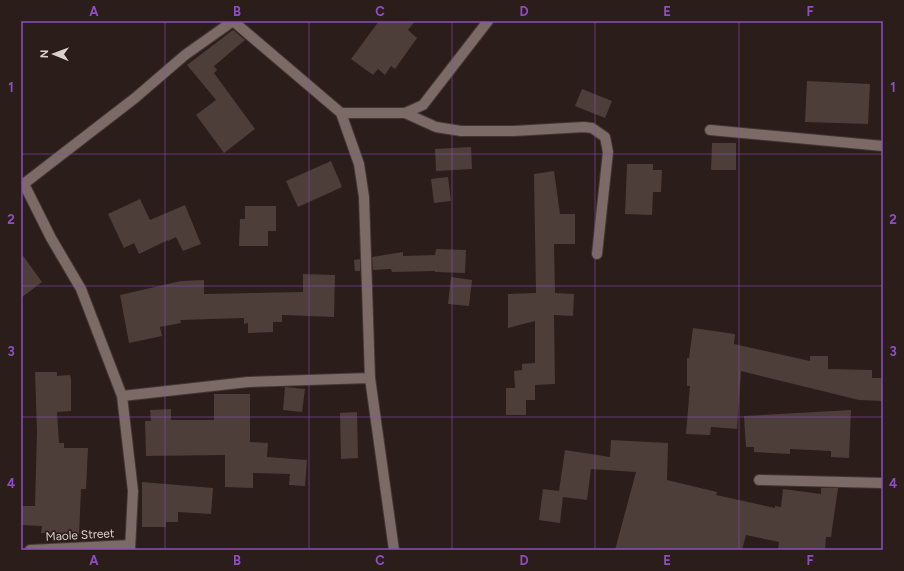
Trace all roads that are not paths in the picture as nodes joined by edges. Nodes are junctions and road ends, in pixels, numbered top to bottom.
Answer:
1 (233, 21) edge
2 (488, 21) edge
3 (341, 113) junction
4 (405, 113) junction
5 (710, 130) dead end
6 (883, 146) edge
7 (22, 185) edge
8 (596, 254) dead end
9 (370, 378) junction
10 (122, 396) junction
11 (759, 480) dead end
12 (883, 483) edge
13 (130, 548) edge
14 (30, 550) edge
15 (394, 550) edge

1 - 3 street
1 - 7 street
2 - 4 street
3 - 4 street
3 - 9 street
4 - 8 street
5 - 6 street
7 - 10 street
9 - 10 street
9 - 15 street
10 - 13 street
11 - 12 street
13 - 14 street, Maole Street

